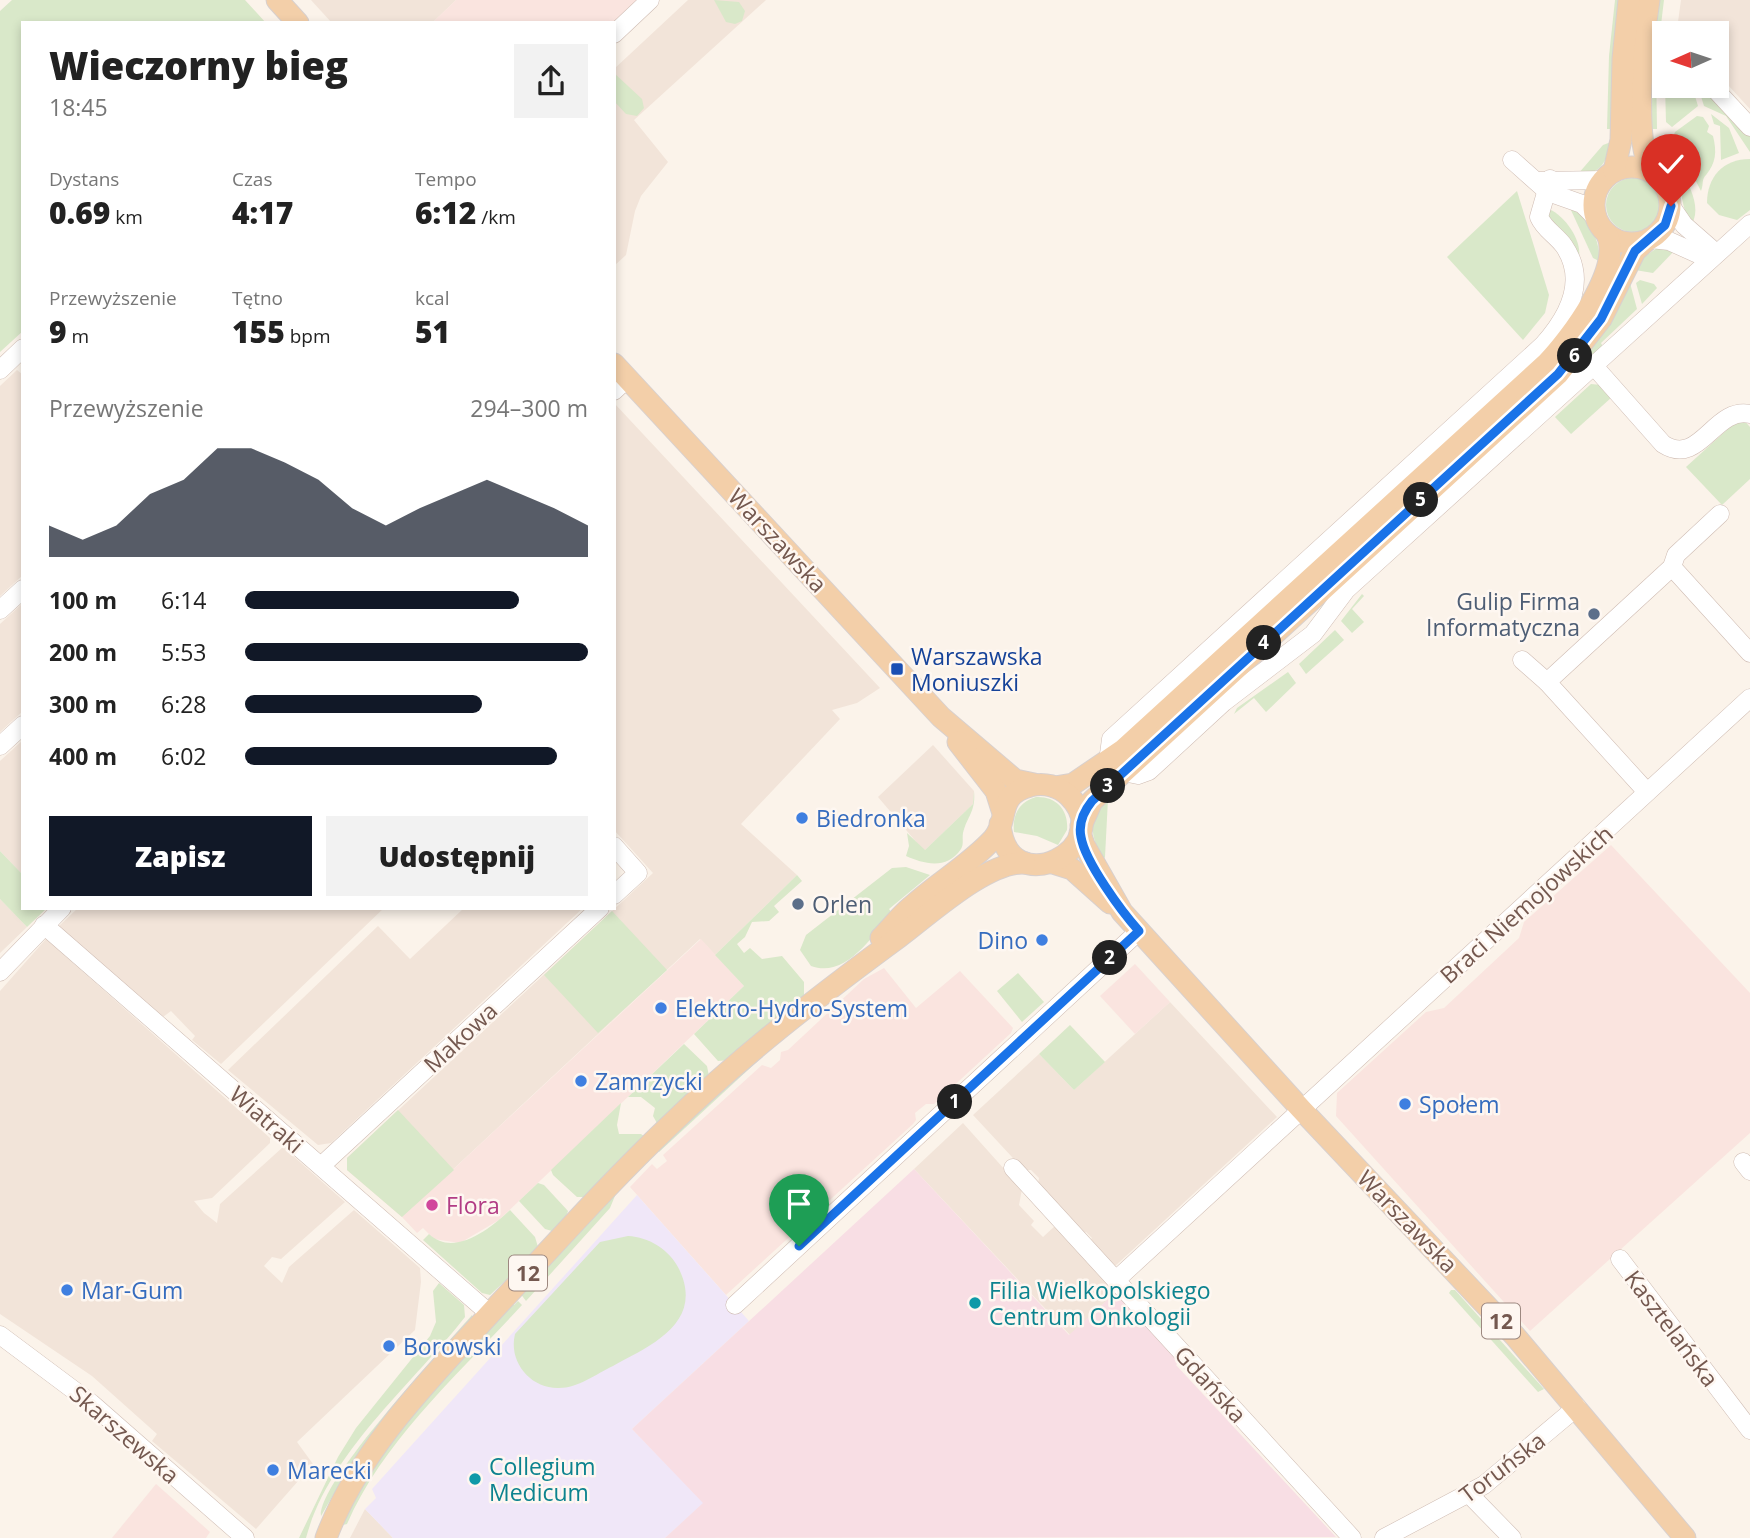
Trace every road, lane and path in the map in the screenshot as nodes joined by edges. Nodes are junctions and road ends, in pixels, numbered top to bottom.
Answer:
1 (650, 0) edge
2 (1629, 0) edge
3 (1649, 0) edge
4 (281, 1) edge
5 (296, 21) edge
6 (616, 32) edge
7 (1723, 98) edge
8 (1750, 127) edge
9 (1512, 160) dead end
10 (1653, 172) junction
11 (1609, 176) junction
12 (1544, 184) junction
13 (1671, 206) junction
14 (1750, 224) edge
15 (1602, 226) junction
16 (1648, 240) junction
17 (1712, 256) junction
18 (21, 350) edge
19 (1592, 365) junction
20 (0, 370) edge
21 (619, 378) edge
22 (1750, 414) edge
23 (1720, 514) dead end
24 (1672, 567) junction
25 (21, 591) edge
26 (0, 610) edge
27 (1750, 653) edge
28 (1522, 660) dead end
29 (1547, 682) junction
30 (1750, 698) edge
31 (941, 717) junction
32 (21, 727) edge
33 (0, 746) edge
34 (1115, 767) junction
35 (1044, 786) junction
36 (1647, 792) junction
37 (1001, 817) junction
38 (1080, 829) junction
39 (616, 848) edge
40 (1026, 863) junction
41 (1053, 863) junction
42 (616, 893) edge
43 (60, 910) edge
44 (598, 910) edge
45 (1122, 912) junction
46 (44, 925) junction
47 (1139, 931) junction
48 (0, 972) edge
49 (847, 976) junction
50 (1301, 1109) junction
51 (321, 1166) junction
52 (1013, 1168) dead end
53 (1620, 1259) dead end
54 (1115, 1280) junction
55 (735, 1305) dead end
56 (490, 1314) junction
57 (0, 1335) edge
58 (1577, 1407) junction
59 (1750, 1430) edge
60 (1469, 1494) junction
61 (245, 1538) edge
62 (326, 1538) edge
63 (1352, 1538) edge
64 (1384, 1538) edge
65 (1512, 1538) edge
66 (1685, 1538) edge

1 - 6 street
2 - 11 main road
3 - 10 main road
4 - 5 main road
7 - 8 street
9 - 12 street
10 - 11 main road
10 - 13 main road
11 - 12 street
11 - 15 main road
12 - 15 street
12 - 34 street
13 - 16 main road
13 - 17 street
14 - 17 street
15 - 16 main road
15 - 34 main road
16 - 17 street
16 - 34 main road
17 - 19 street
18 - 20 street
19 - 22 street
19 - 34 street
21 - 31 main road, Warszawska
23 - 24 street
24 - 27 street
24 - 29 street
25 - 26 street
28 - 29 street
29 - 36 street
30 - 36 street, Braci Niemojowskich
31 - 35 main road, Warszawska
31 - 37 main road, Warszawska
32 - 33 street
34 - 35 main road
34 - 38 main road
35 - 37 main road, 12
35 - 38 main road
36 - 50 street, Braci Niemojowskich
37 - 40 main road
37 - 49 main road, 12
38 - 41 main road
38 - 45 main road, Warszawska
39 - 42 street
40 - 41 main road, 12
40 - 49 main road, 12
41 - 45 main road, Warszawska
43 - 46 street
44 - 51 street, Makowa
45 - 47 main road, Warszawska / 12
46 - 48 street
46 - 51 street, Wiatraki
47 - 50 main road, Warszawska / 12
47 - 55 street
49 - 56 main road, 12
50 - 54 street, Braci Niemojowskich
50 - 58 main road, Warszawska / 12
51 - 56 street, Wiatraki
52 - 54 street, Gdańska
53 - 59 street, Kasztelańska
54 - 63 street, Gdańska
56 - 62 main road, 12
57 - 61 street, Skarszewska
58 - 60 street, Toruńska
58 - 66 main road, Warszawska / 12
60 - 64 street, Toruńska
60 - 65 street

